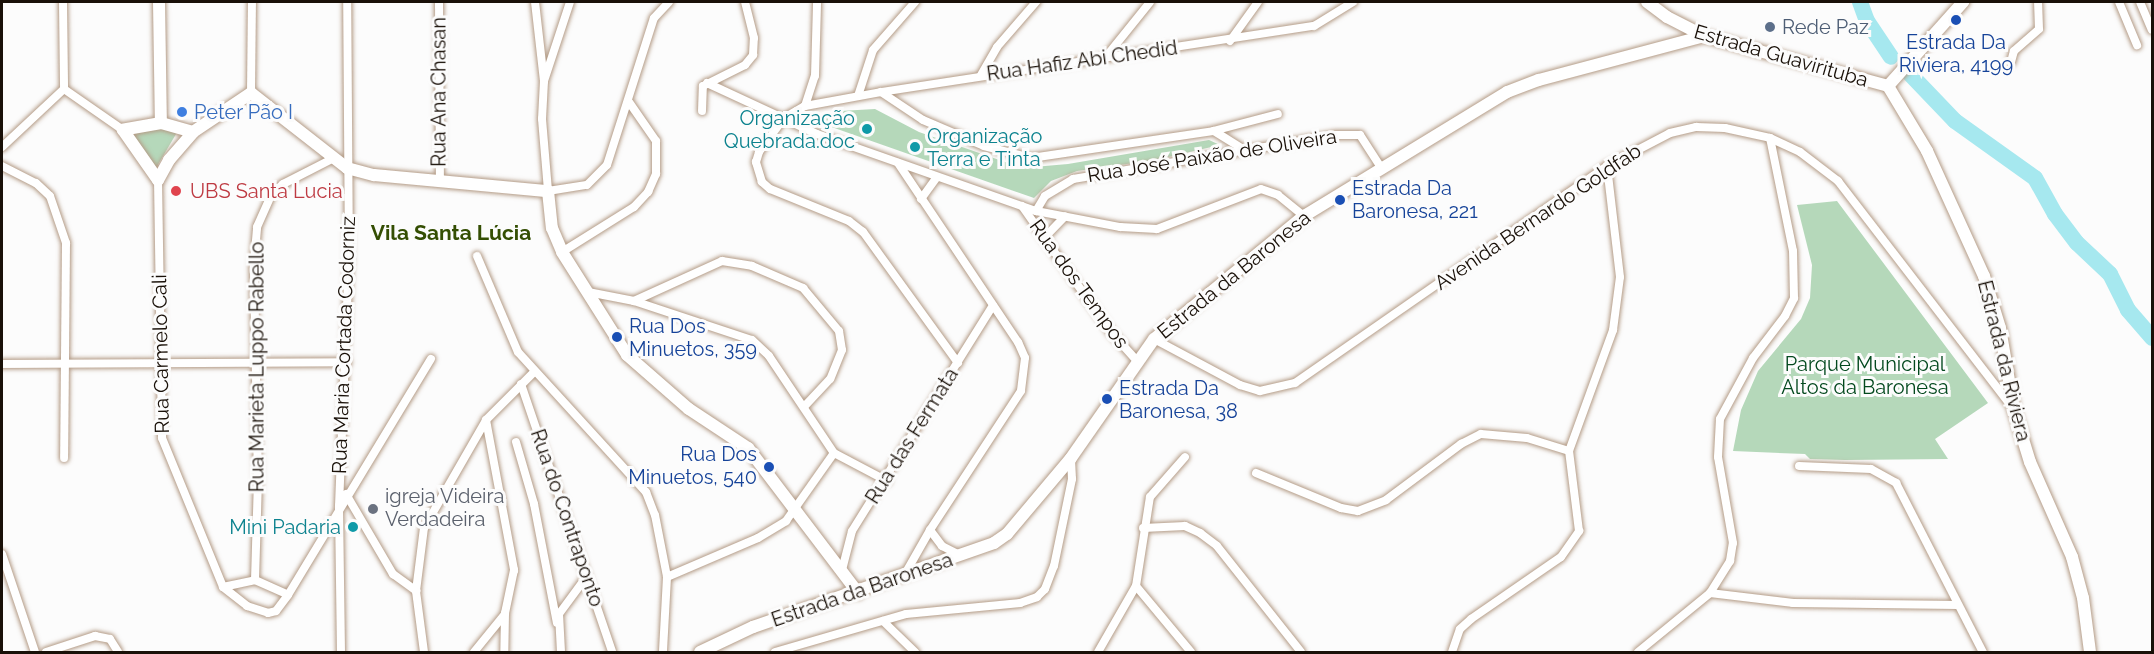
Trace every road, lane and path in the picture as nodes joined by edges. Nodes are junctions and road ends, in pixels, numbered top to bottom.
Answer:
1 (63, 2) edge
2 (159, 2) edge
3 (252, 2) edge
4 (347, 2) edge
5 (439, 2) edge
6 (535, 2) edge
7 (570, 2) edge
8 (745, 2) edge
9 (915, 2) edge
10 (1036, 2) edge
11 (1150, 2) edge
12 (1258, 2) edge
13 (1353, 2) edge
14 (1647, 2) edge
15 (1963, 2) edge
16 (2038, 2) edge
17 (2119, 2) edge
18 (2140, 2) edge
19 (663, 3) edge
20 (817, 3) edge
21 (2152, 30) edge
22 (1704, 36) junction
23 (1230, 41) junction
24 (2137, 45) dead end
25 (1105, 58) junction
26 (2011, 62) dead end
27 (981, 75) junction
28 (544, 81) junction
29 (707, 83) junction
30 (1888, 86) junction
31 (64, 89) junction
32 (881, 92) junction
33 (251, 93) junction
34 (858, 96) junction
35 (629, 102) junction
36 (805, 106) junction
37 (702, 111) dead end
38 (1278, 114) dead end
39 (784, 118) junction
40 (160, 123) junction
41 (123, 130) junction
42 (1213, 131) junction
43 (194, 132) junction
44 (1770, 138) junction
45 (2, 147) edge
46 (1241, 148) junction
47 (334, 158) junction
48 (898, 163) junction
49 (2, 166) edge
50 (1607, 166) junction
51 (347, 168) junction
52 (1382, 169) junction
53 (937, 177) junction
54 (158, 180) junction
55 (440, 182) junction
56 (548, 191) junction
57 (921, 199) junction
58 (1022, 206) junction
59 (1036, 211) junction
60 (1065, 216) junction
61 (1304, 216) junction
62 (1044, 238) junction
63 (562, 252) junction
64 (477, 256) dead end
65 (588, 292) junction
66 (633, 300) junction
67 (993, 305) junction
68 (1154, 339) junction
69 (431, 359) dead end
70 (1136, 360) junction
71 (161, 362) junction
72 (347, 362) junction
73 (254, 363) junction
74 (958, 363) junction
75 (2, 364) edge
76 (65, 364) junction
77 (534, 372) junction
78 (521, 384) junction
79 (804, 407) junction
80 (2014, 410) junction
81 (486, 420) junction
82 (516, 442) dead end
83 (1569, 451) junction
84 (834, 453) junction
85 (1185, 457) dead end
86 (64, 458) dead end
87 (1071, 458) junction
88 (1799, 466) dead end
89 (1256, 473) dead end
90 (887, 481) junction
91 (346, 495) junction
92 (339, 506) junction
93 (794, 511) junction
94 (1143, 528) junction
95 (930, 530) junction
96 (2, 554) edge
97 (962, 556) junction
98 (842, 570) junction
99 (587, 576) junction
100 (667, 577) junction
101 (904, 577) junction
102 (255, 580) junction
103 (1136, 586) junction
104 (223, 587) junction
105 (416, 591) junction
106 (858, 593) junction
107 (1710, 593) junction
108 (288, 595) junction
109 (1958, 605) junction
110 (505, 614) junction
111 (883, 621) junction
112 (557, 623) junction
113 (35, 652) edge
114 (46, 652) edge
115 (118, 652) edge
116 (341, 652) edge
117 (424, 652) edge
118 (474, 652) edge
119 (504, 652) edge
120 (561, 652) edge
121 (612, 652) edge
122 (663, 652) edge
123 (700, 652) edge
124 (775, 652) edge
125 (915, 652) edge
126 (1098, 652) edge
127 (1191, 652) edge
128 (1301, 652) edge
129 (1452, 652) edge
130 (1638, 652) edge
131 (1983, 652) edge
132 (2090, 652) edge

1 - 31 street
2 - 40 street
3 - 33 street
4 - 51 street, Rua Maria Cortada Codorniz
5 - 55 street, Rua Ana Chasan
6 - 28 street
7 - 28 street
8 - 29 street
9 - 34 street
10 - 27 street
11 - 25 street
12 - 23 street
13 - 23 street, Rua Hafiz Abi Chedid
14 - 22 street, Estrada Guavirituba
15 - 30 street
16 - 26 street
17 - 24 street
18 - 21 street
19 - 35 street
20 - 36 street
22 - 30 street, Estrada Guavirituba
22 - 52 street, Estrada da Baronesa
23 - 25 street, Rua Hafiz Abi Chedid
25 - 27 street, Rua Hafiz Abi Chedid
27 - 32 street, Rua Hafiz Abi Chedid
28 - 56 street
29 - 37 street
29 - 39 street
30 - 80 street, Estrada da Riviera
31 - 41 street
31 - 45 street
32 - 34 street, Rua Hafiz Abi Chedid
32 - 42 street
33 - 43 street
33 - 47 street
34 - 36 street, Rua Hafiz Abi Chedid
35 - 56 street
35 - 63 street
36 - 39 street, Rua Hafiz Abi Chedid
38 - 42 street
39 - 48 street
39 - 74 street
40 - 41 street
40 - 43 street
41 - 54 street
42 - 46 street
43 - 54 street
44 - 50 street, Avenida Bernardo Goldfab
44 - 80 street, Avenida Bernardo Goldfab
44 - 107 street
46 - 52 street, Rua José Paixão de Oliveira
46 - 59 street, Rua José Paixão de Oliveira
47 - 51 street
47 - 73 street, Rua Marieta Luppo Rabello
48 - 53 street
48 - 57 street
49 - 76 street
50 - 68 street, Avenida Bernardo Goldfab
50 - 83 street
51 - 55 street
51 - 72 street, Rua Maria Cortada Codorniz
52 - 61 street, Estrada da Baronesa
53 - 57 street
53 - 58 street
54 - 71 street, Rua Carmelo Cali
55 - 56 street
56 - 63 street
57 - 67 street
58 - 59 street
58 - 62 street, Rua dos Tempos
59 - 60 street
60 - 61 street
60 - 62 street
61 - 68 street, Estrada da Baronesa
62 - 70 street, Rua dos Tempos
63 - 65 street
64 - 77 street
65 - 66 street
65 - 93 street
66 - 79 street
66 - 79 street
67 - 74 street, Rua das Fermata
67 - 95 street
68 - 70 street, Estrada da Baronesa
69 - 91 street
70 - 87 street, Estrada da Baronesa
71 - 73 street
71 - 76 street
71 - 104 street, Rua Carmelo Cali
72 - 73 street
72 - 92 street, Rua Maria Cortada Codorniz
73 - 102 street, Rua Marieta Luppo Rabello
74 - 90 street, Rua das Fermata
75 - 76 street
76 - 86 street
77 - 78 street
77 - 100 street
78 - 81 street
78 - 99 street, Rua do Contraponto
79 - 84 street
80 - 132 street, Estrada da Riviera
81 - 105 street
81 - 110 street
82 - 112 street
83 - 89 street
83 - 129 street
84 - 90 street
84 - 93 street
85 - 94 street
87 - 97 street, Estrada da Baronesa
87 - 111 street, Estrada da Baronesa
88 - 109 street
90 - 98 street, Rua das Fermata
91 - 92 street
91 - 105 street
92 - 108 street
92 - 116 street, Rua Maria Cortada Codorniz
93 - 98 street
93 - 100 street
94 - 103 street
94 - 128 street
95 - 97 street
95 - 101 street
96 - 113 street
97 - 101 street, Estrada da Baronesa
98 - 106 street
99 - 112 street
99 - 121 street, Rua do Contraponto
100 - 122 street
101 - 106 street, Estrada da Baronesa
102 - 104 street
102 - 108 street
103 - 126 street
103 - 127 street
104 - 108 street, Rua Carmelo Cali
105 - 117 street
106 - 123 street, Estrada da Baronesa
107 - 109 street
107 - 130 street
109 - 131 street
110 - 118 street
110 - 119 street
111 - 124 street, Estrada da Baronesa
111 - 125 street
112 - 120 street
114 - 115 street

